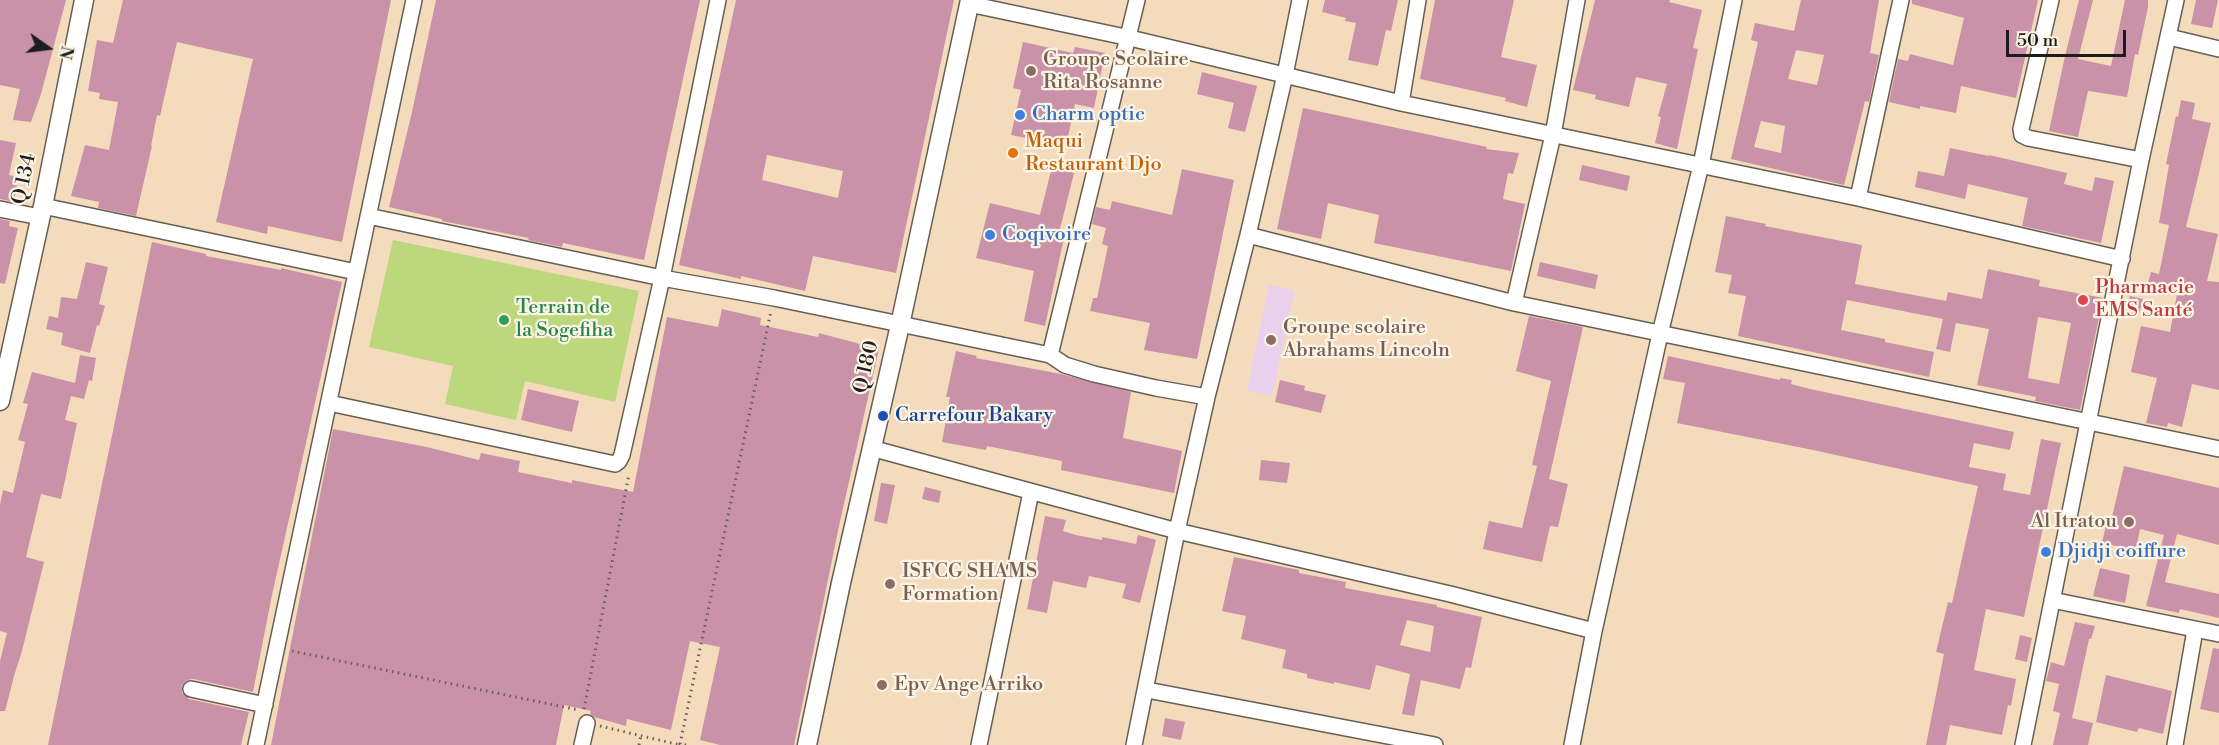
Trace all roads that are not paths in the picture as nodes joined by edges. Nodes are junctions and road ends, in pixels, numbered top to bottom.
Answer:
1 (84, 0) edge
2 (414, 0) edge
3 (718, 0) edge
4 (1137, 0) edge
5 (1300, 0) edge
6 (1418, 0) edge
7 (1577, 0) edge
8 (1734, 0) edge
9 (1901, 0) edge
10 (2050, 0) edge
11 (2176, 0) edge
12 (969, 2) edge
13 (2169, 37) junction
14 (1130, 38) junction
15 (2219, 49) edge
16 (1285, 75) junction
17 (1401, 102) junction
18 (1553, 135) junction
19 (2141, 160) junction
20 (1701, 165) junction
21 (1858, 198) junction
22 (0, 209) edge
23 (42, 212) junction
24 (368, 216) junction
25 (1248, 235) junction
26 (2122, 259) junction
27 (356, 272) junction
28 (662, 278) junction
29 (1514, 303) junction
30 (900, 325) junction
31 (1660, 334) junction
32 (1050, 355) junction
33 (1207, 397) junction
34 (0, 401) edge
35 (329, 403) junction
36 (2089, 423) junction
37 (871, 448) junction
38 (2219, 449) edge
39 (1031, 492) junction
40 (1177, 531) junction
41 (2052, 600) junction
42 (2195, 630) junction
43 (1594, 631) junction
44 (2219, 634) edge
45 (191, 689) dead end
46 (1147, 690) junction
47 (265, 705) junction
48 (585, 717) road end
49 (256, 745) edge
50 (582, 745) edge
51 (807, 745) edge
52 (979, 745) edge
53 (1134, 745) edge
54 (1435, 745) edge
55 (1572, 745) edge
56 (2023, 745) edge
57 (2175, 745) edge

1 - 23 street, Q 134
2 - 24 street
3 - 28 street
4 - 14 street
5 - 16 street
6 - 17 street
7 - 18 street
8 - 20 street
9 - 21 street
10 - 19 street
11 - 13 street
12 - 14 street
12 - 30 street, Q 180
13 - 15 street
13 - 19 street
14 - 16 street
14 - 32 street
16 - 17 street
16 - 25 street
17 - 18 street
18 - 20 street
18 - 29 street
19 - 26 street
20 - 21 street
20 - 31 street
21 - 26 street
22 - 23 street
23 - 27 street
23 - 34 street, Q 134
24 - 27 street
24 - 28 street
25 - 29 street
25 - 33 street
26 - 36 street
27 - 35 street
28 - 30 street
28 - 35 street
29 - 31 street
30 - 32 street
30 - 37 street, Q 180
31 - 36 street
31 - 43 street
32 - 33 street
33 - 40 street
35 - 47 street
36 - 38 street
36 - 41 street
37 - 39 street
37 - 51 street, Q 180
39 - 40 street
39 - 52 street
40 - 43 street
40 - 46 street
41 - 42 street
41 - 56 street
42 - 44 street
42 - 57 street
43 - 55 street
45 - 47 street
46 - 53 street
46 - 54 street
47 - 49 street
48 - 50 street

